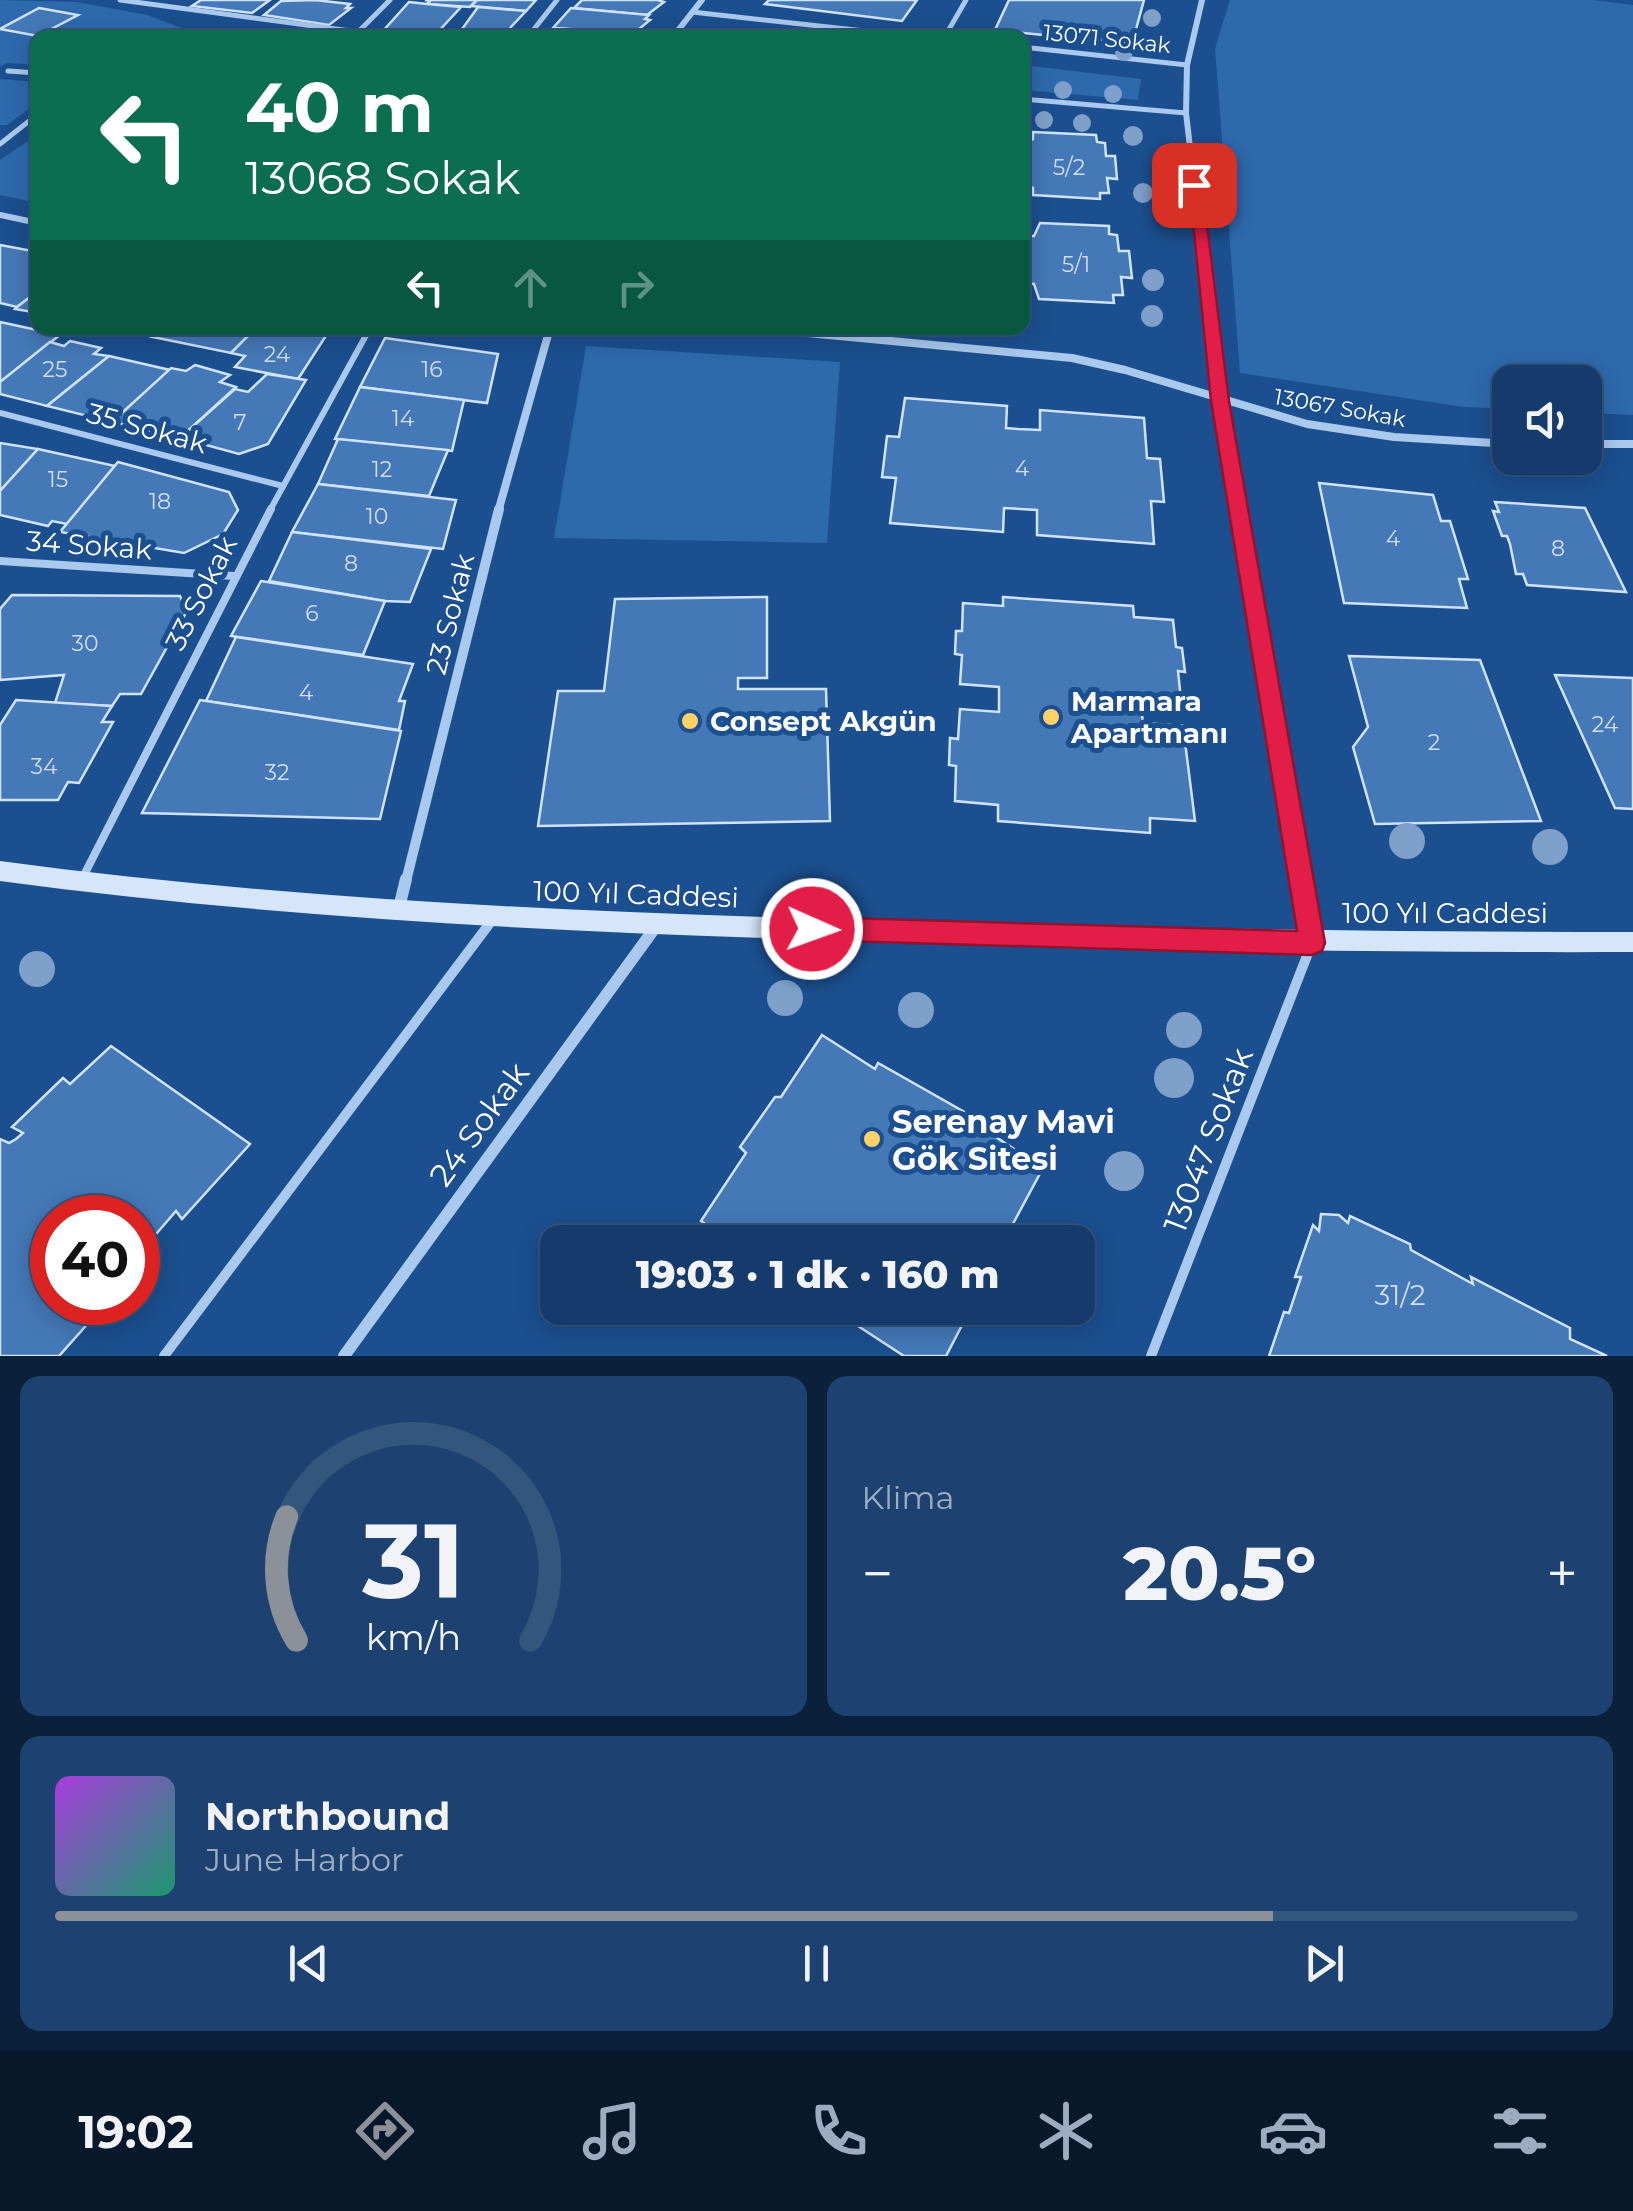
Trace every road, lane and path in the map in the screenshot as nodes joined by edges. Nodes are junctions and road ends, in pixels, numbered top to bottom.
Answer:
1 (120, 0) edge
2 (184, 0) edge
3 (390, 0) edge
4 (557, 0) edge
5 (702, 0) edge
6 (966, 0) edge
7 (1202, 0) edge
8 (173, 9) junction
9 (692, 12) junction
10 (342, 30) edge
11 (360, 30) edge
12 (533, 30) edge
13 (678, 30) edge
14 (856, 30) edge
15 (949, 30) edge
16 (1030, 49) edge
17 (1187, 65) junction
18 (8, 71) dead end
19 (30, 72) edge
20 (1030, 100) edge
21 (1186, 112) junction
22 (30, 120) edge
23 (0, 144) edge
24 (0, 215) edge
25 (30, 221) edge
26 (366, 335) edge
27 (548, 335) edge
28 (827, 335) edge
29 (1220, 401) junction
30 (0, 413) edge
31 (1492, 444) edge
32 (1602, 444) edge
33 (1633, 444) edge
34 (283, 486) junction
35 (0, 561) edge
36 (234, 576) junction
37 (0, 871) edge
38 (80, 883) junction
39 (398, 912) junction
40 (493, 920) junction
41 (658, 924) junction
42 (1633, 942) edge
43 (1312, 943) junction
44 (164, 1356) edge
45 (344, 1356) edge
46 (1151, 1356) edge

1 - 8 lane
2 - 8 lane
3 - 11 lane
4 - 12 lane
5 - 9 street
6 - 15 lane
7 - 17 street
8 - 10 lane
9 - 13 street
9 - 14 lane
16 - 17 lane, 13071 Sokak
17 - 21 street
18 - 19 lane
20 - 21 lane
21 - 29 street
22 - 23 lane
24 - 25 street
26 - 34 lane, 33 Sokak
27 - 39 street, 23 Sokak
28 - 29 street, 13067 Sokak
29 - 31 street, 13067 Sokak
29 - 43 street
30 - 34 lane, 35 Sokak
32 - 33 street
34 - 36 lane, 33 Sokak
35 - 36 lane, 34 Sokak
36 - 38 lane, 33 Sokak
37 - 38 street, 100 Yıl Caddesi
38 - 39 street, 100 Yıl Caddesi
39 - 40 street, 100 Yıl Caddesi
40 - 41 street, 100 Yıl Caddesi
40 - 44 lane
41 - 43 street, 100 Yıl Caddesi
41 - 45 street, 24 Sokak
42 - 43 street, 100 Yıl Caddesi
43 - 46 lane, 13047 Sokak

